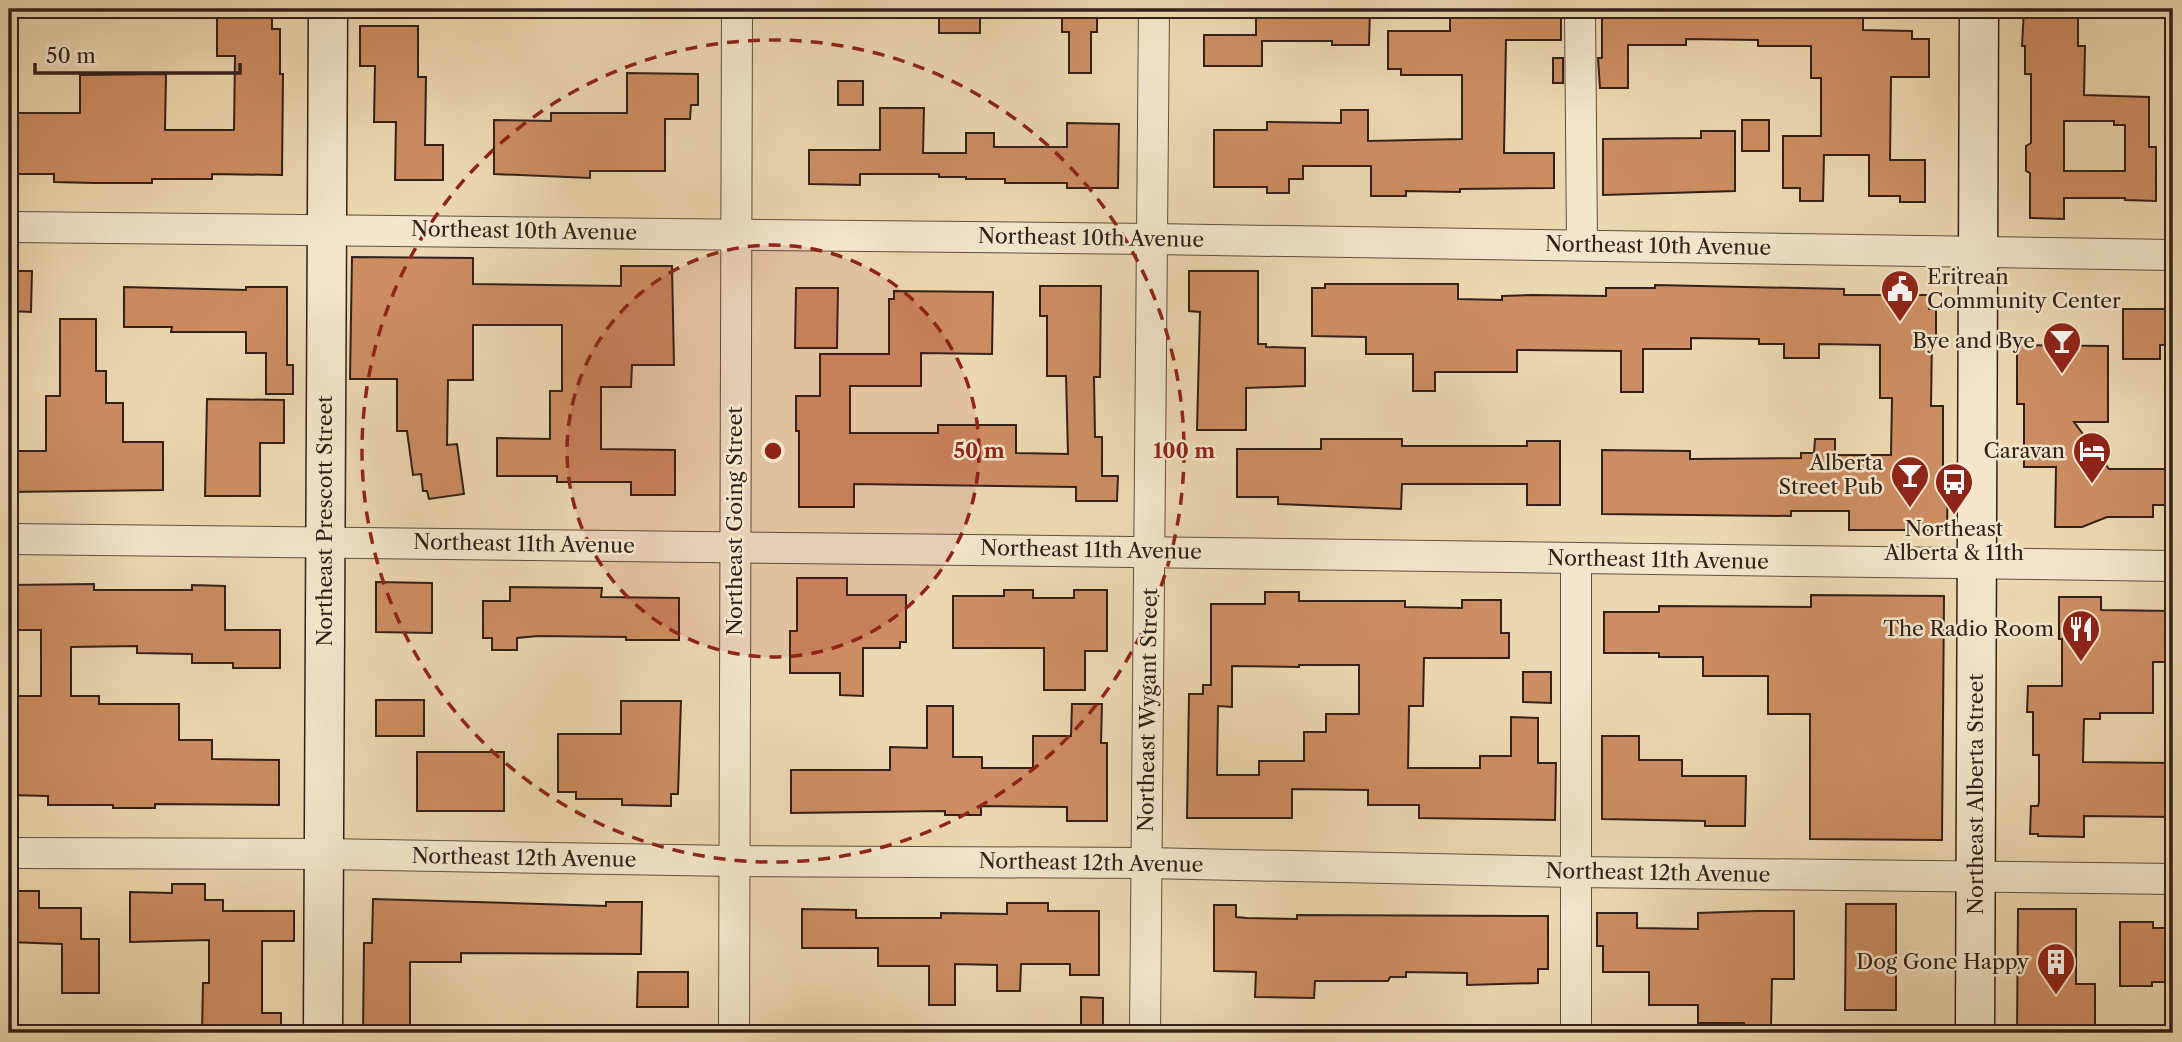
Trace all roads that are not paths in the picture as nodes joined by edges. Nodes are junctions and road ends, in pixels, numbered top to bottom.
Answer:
1 (328, 9) edge
2 (737, 9) edge
3 (1154, 9) edge
4 (1580, 9) edge
5 (1979, 9) edge
6 (9, 227) edge
7 (327, 229) junction
8 (736, 234) junction
9 (1152, 239) junction
10 (1582, 245) junction
11 (1978, 251) junction
12 (2173, 255) edge
13 (9, 539) edge
14 (326, 542) junction
15 (735, 546) junction
16 (1150, 550) junction
17 (1576, 559) junction
18 (1977, 564) junction
19 (2173, 566) edge
20 (9, 853) edge
21 (324, 854) junction
22 (734, 862) junction
23 (1146, 863) junction
24 (1577, 872) junction
25 (1975, 877) junction
26 (2173, 879) edge
27 (323, 1033) edge
28 (734, 1033) edge
29 (1145, 1033) edge
30 (1576, 1033) edge
31 (1975, 1033) edge

1 - 7 street, Northeast Prescott Street
2 - 8 street, Northeast Going Street
3 - 9 street, Northeast Wygant Street
4 - 10 street
5 - 11 street, Northeast Alberta Street
6 - 7 street, Northeast 10th Avenue
7 - 8 street, Northeast 10th Avenue
7 - 14 street, Northeast Prescott Street
8 - 9 street, Northeast 10th Avenue
8 - 15 street, Northeast Going Street
9 - 10 street, Northeast 10th Avenue
9 - 16 street, Northeast Wygant Street
10 - 11 street, Northeast 10th Avenue
11 - 12 street, Northeast 10th Avenue
11 - 18 street, Northeast Alberta Street
13 - 14 street, Northeast 11th Avenue
14 - 15 street, Northeast 11th Avenue
14 - 21 street, Northeast Prescott Street
15 - 16 street, Northeast 11th Avenue
15 - 22 street, Northeast Going Street
16 - 17 street, Northeast 11th Avenue
16 - 23 street, Northeast Wygant Street
17 - 18 street, Northeast 11th Avenue
17 - 24 street
18 - 19 street, Northeast 11th Avenue
18 - 25 street, Northeast Alberta Street
20 - 21 street, Northeast 12th Avenue
21 - 22 street, Northeast 12th Avenue
21 - 27 street, Northeast Prescott Street
22 - 23 street, Northeast 12th Avenue
22 - 28 street, Northeast Going Street
23 - 24 street, Northeast 12th Avenue
23 - 29 street, Northeast Wygant Street
24 - 25 street, Northeast 12th Avenue
24 - 30 street
25 - 26 street, Northeast 12th Avenue
25 - 31 street, Northeast Alberta Street

